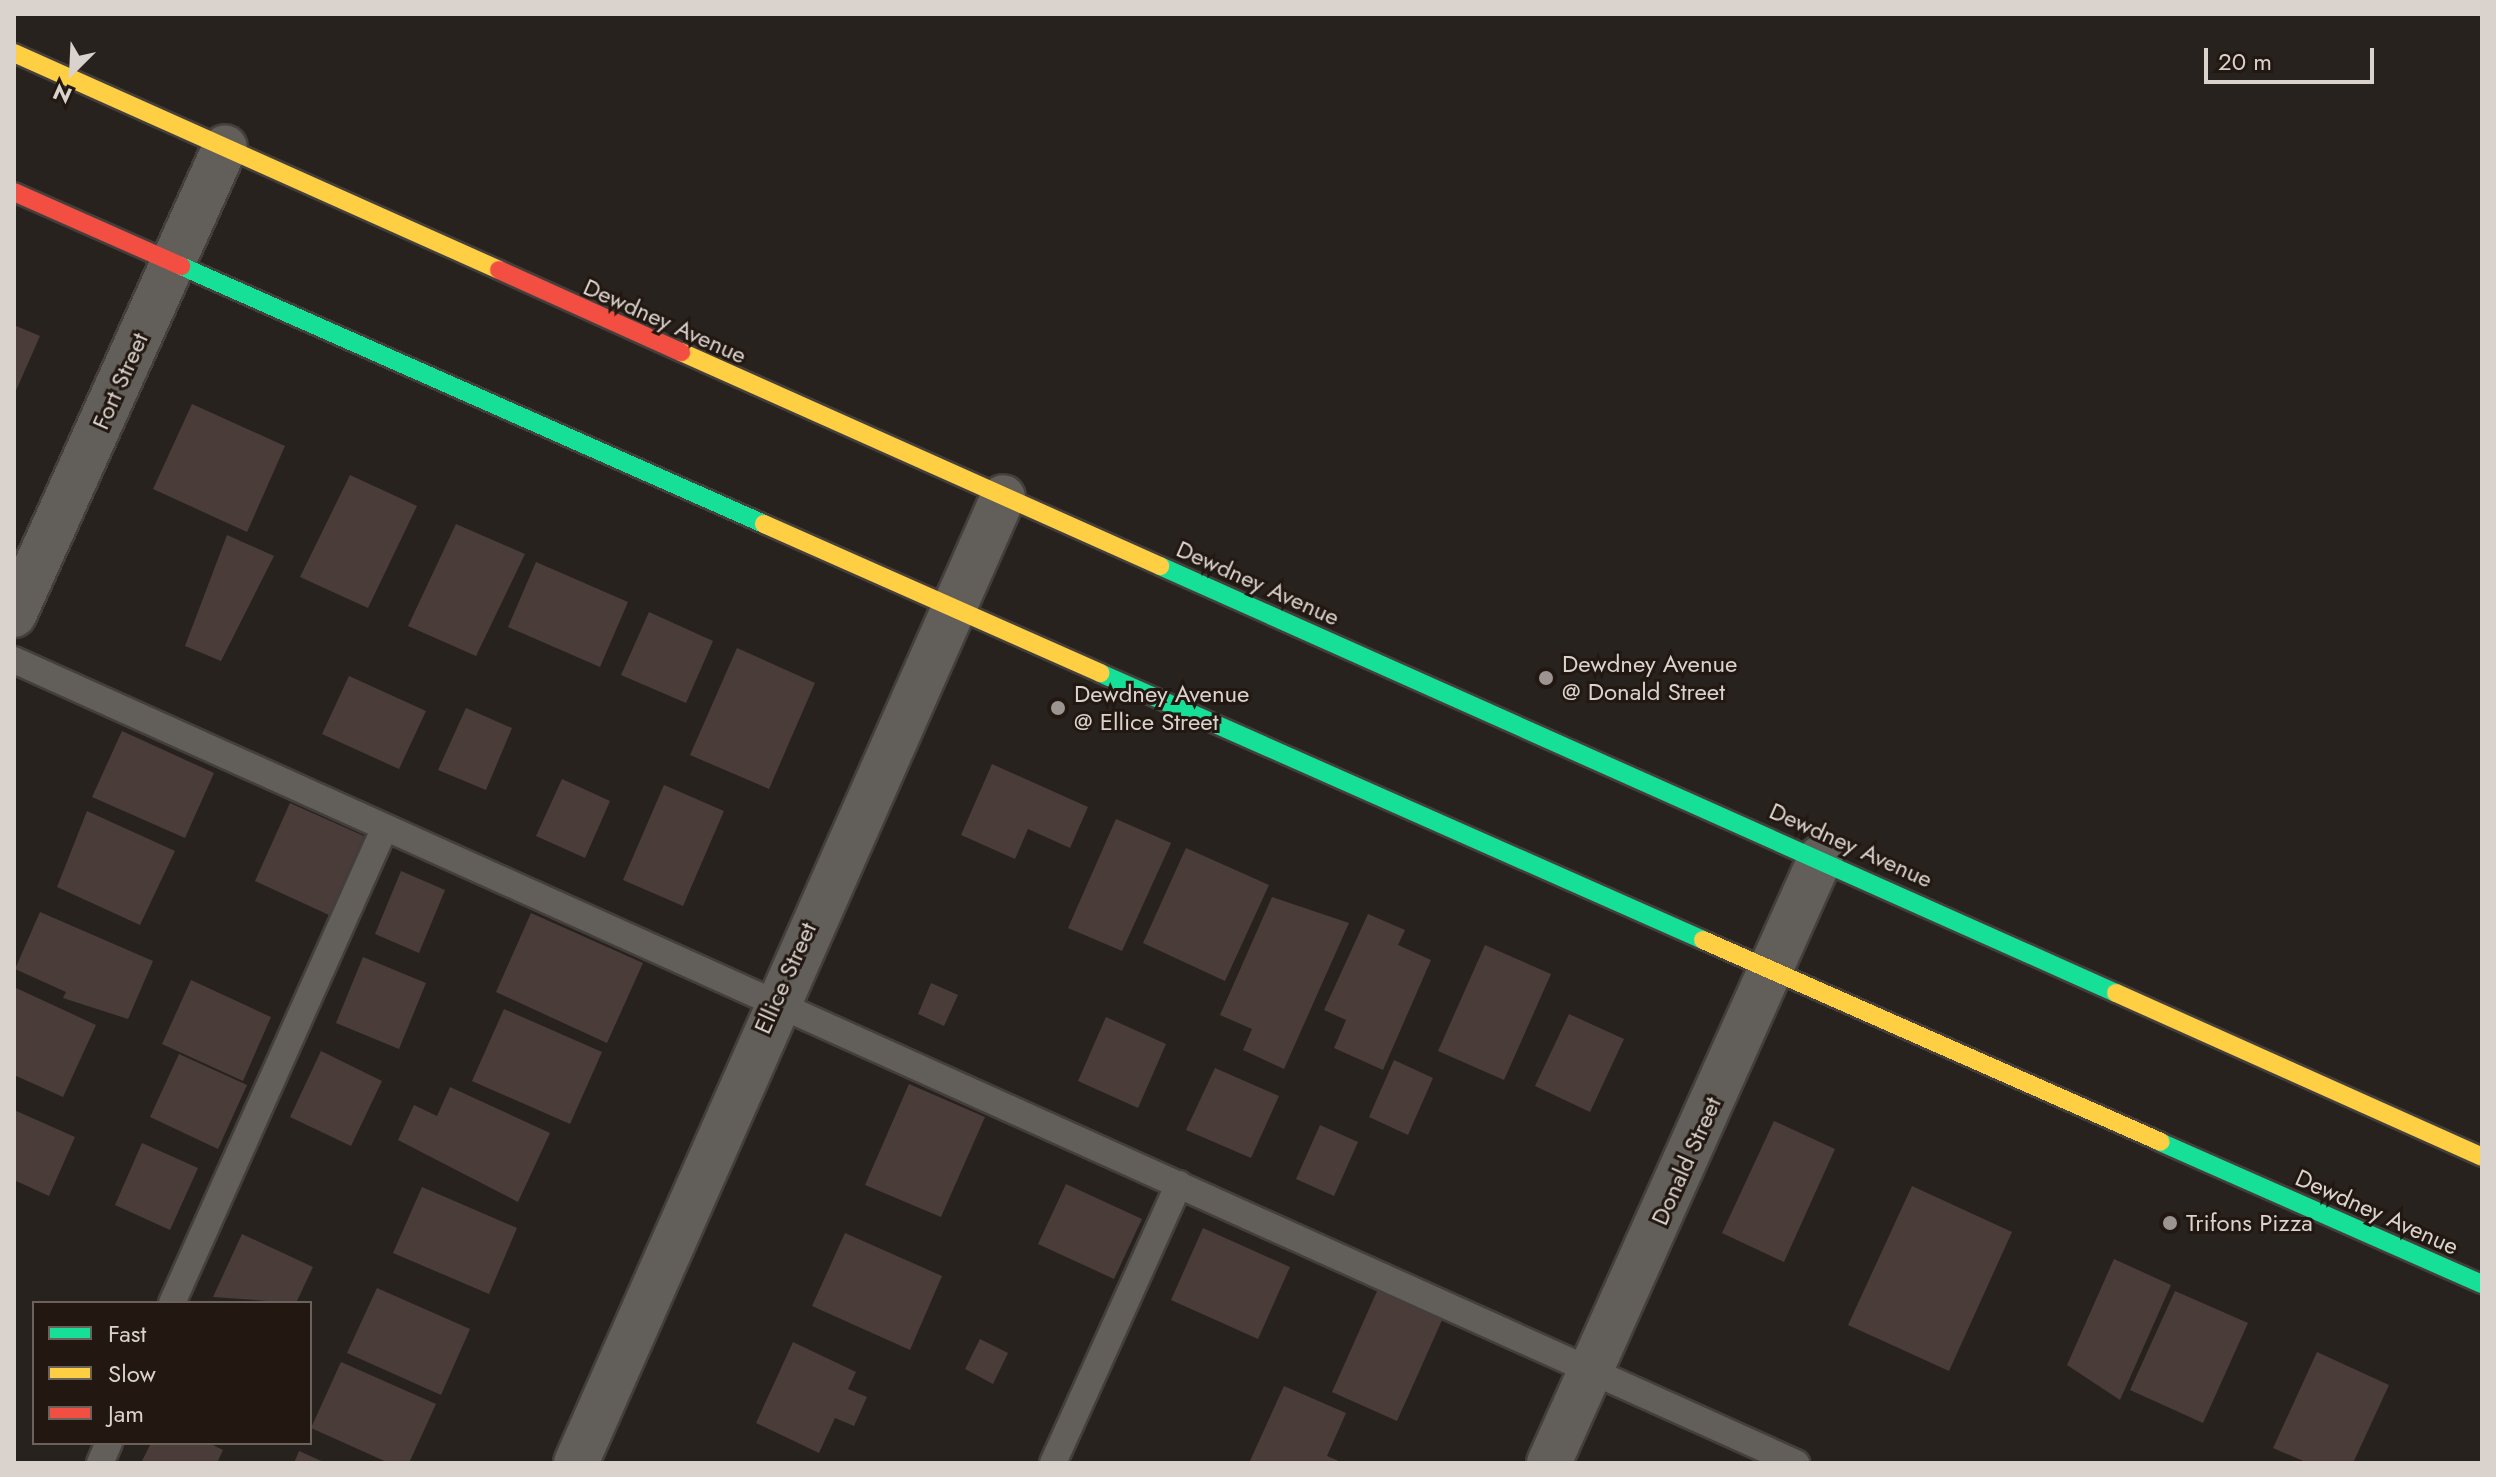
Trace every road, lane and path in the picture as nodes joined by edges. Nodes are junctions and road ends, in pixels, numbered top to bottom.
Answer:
1 (14, 53) edge
2 (225, 147) junction
3 (14, 192) edge
4 (173, 263) junction
5 (1003, 497) junction
6 (952, 606) junction
7 (14, 615) edge
8 (14, 660) edge
9 (385, 827) junction
10 (1821, 857) junction
11 (1770, 973) junction
12 (774, 1002) junction
13 (2482, 1157) edge
14 (1179, 1184) junction
15 (2482, 1284) edge
16 (173, 1301) edge
17 (1591, 1371) junction
18 (576, 1463) edge
19 (1053, 1463) edge
20 (1549, 1463) edge
21 (1796, 1463) edge

1 - 2 main road, Dewdney Avenue
2 - 4 street, Fort Street
2 - 5 main road, Dewdney Avenue
3 - 4 main road, Dewdney Avenue
4 - 6 main road, Dewdney Avenue
4 - 7 street, Fort Street
5 - 6 street, Ellice Street
5 - 10 main road, Dewdney Avenue
6 - 11 main road, Dewdney Avenue
6 - 12 street, Ellice Street
8 - 9 lane
9 - 12 lane
9 - 16 lane
10 - 11 street, Donald Street
10 - 13 main road, Dewdney Avenue
11 - 15 main road, Dewdney Avenue
11 - 17 street, Donald Street
12 - 14 lane
12 - 18 street, Ellice Street
14 - 17 lane
14 - 19 lane
17 - 20 street, Donald Street
17 - 21 lane

